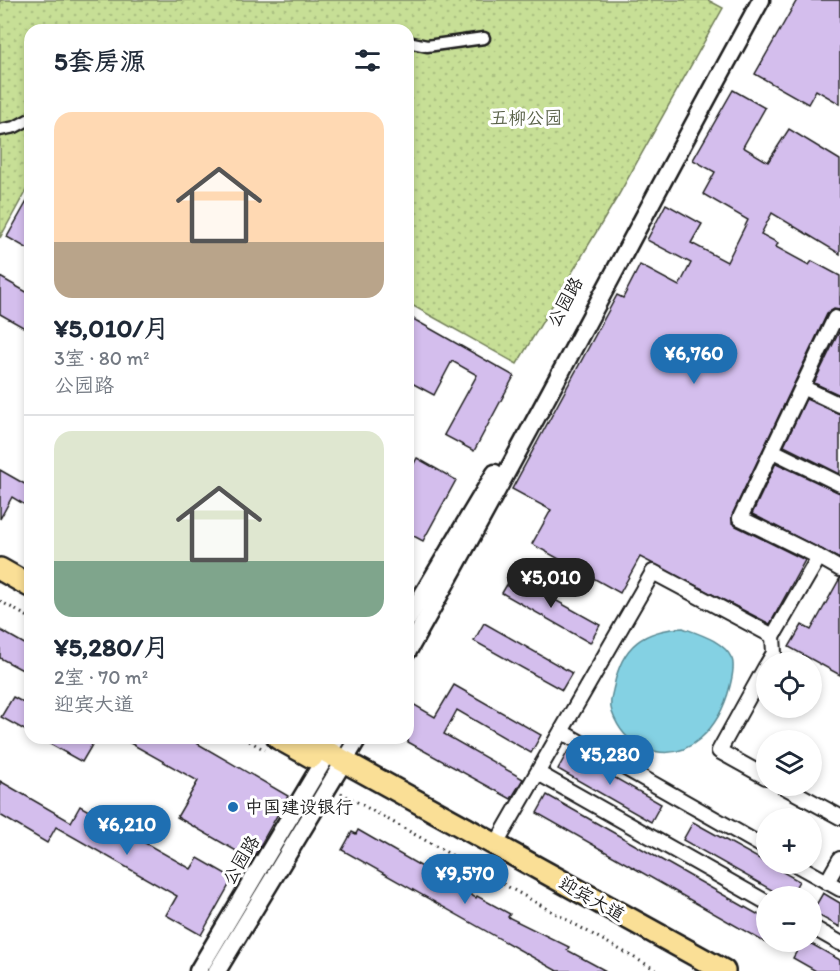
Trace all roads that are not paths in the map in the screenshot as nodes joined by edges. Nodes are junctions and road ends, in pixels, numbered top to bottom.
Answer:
1 (752, 0) edge
2 (761, 0) edge
3 (484, 38) dead end
4 (414, 43) edge
5 (24, 122) edge
6 (0, 130) edge
7 (840, 321) edge
8 (802, 387) junction
9 (840, 405) edge
10 (773, 452) junction
11 (840, 484) edge
12 (819, 557) junction
13 (0, 569) edge
14 (840, 569) edge
15 (0, 583) edge
16 (24, 583) edge
17 (24, 597) edge
18 (414, 609) edge
19 (773, 636) junction
20 (414, 640) edge
21 (774, 652) edge
22 (756, 684) edge
23 (562, 732) junction
24 (310, 744) edge
25 (352, 744) edge
26 (276, 746) edge
27 (333, 762) edge
28 (756, 771) edge
29 (538, 773) junction
30 (801, 796) edge
31 (840, 817) edge
32 (756, 842) edge
33 (495, 846) junction
34 (840, 858) edge
35 (813, 874) edge
36 (827, 882) junction
37 (840, 889) edge
38 (756, 896) edge
39 (822, 933) edge
40 (840, 944) edge
41 (198, 971) edge
42 (217, 971) edge
43 (696, 971) edge
44 (724, 971) edge

1 - 18 street, 公园路
2 - 20 street
3 - 4 street
5 - 6 street
7 - 8 street
8 - 9 street
8 - 10 street
10 - 11 street
10 - 12 street
12 - 14 street
12 - 19 street
13 - 16 main road
15 - 17 main road
19 - 21 street
19 - 23 street
22 - 28 street
23 - 29 street
23 - 32 street
24 - 27 main road, 迎宾大道
25 - 27 street
26 - 27 main road, 迎宾大道
27 - 33 main road, 迎宾大道
27 - 41 street, 公园路
27 - 42 street
27 - 43 main road, 迎宾大道
29 - 33 street
29 - 38 street
30 - 31 street
33 - 44 main road, 迎宾大道
34 - 36 street
35 - 36 street
36 - 37 street
39 - 40 street

